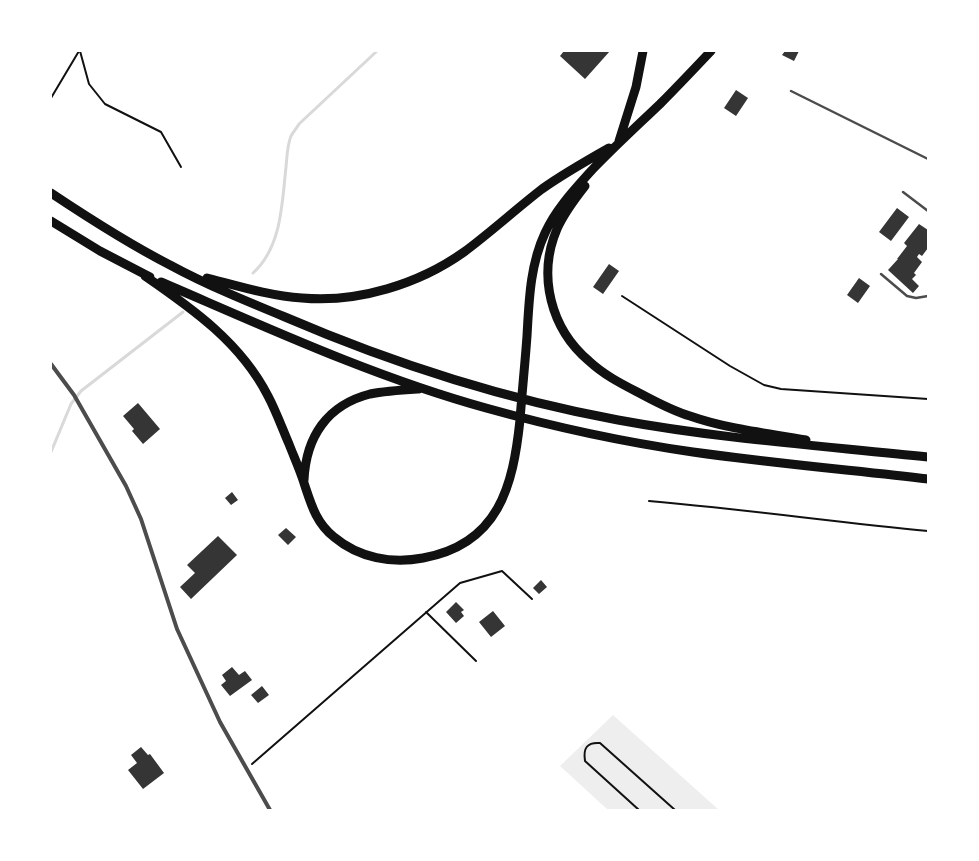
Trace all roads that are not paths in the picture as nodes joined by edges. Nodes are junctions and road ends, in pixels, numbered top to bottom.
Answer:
1 (643, 51) edge
2 (711, 51) edge
3 (791, 91) dead end
4 (619, 142) junction
5 (928, 159) edge
6 (903, 192) dead end
7 (51, 193) edge
8 (928, 211) edge
9 (51, 221) edge
10 (183, 272) junction
11 (881, 274) dead end
12 (146, 276) junction
13 (928, 296) edge
14 (51, 364) edge
15 (423, 389) junction
16 (868, 451) junction
17 (928, 457) edge
18 (928, 479) edge
19 (304, 484) junction
20 (270, 810) edge

1 - 4 highway
2 - 4 highway
3 - 5 lane
4 - 10 highway
4 - 16 highway
4 - 19 highway
6 - 8 lane
7 - 10 highway
9 - 12 highway
10 - 16 highway
11 - 13 lane
12 - 15 highway
12 - 19 highway
14 - 20 street
15 - 18 highway
15 - 19 highway
16 - 17 highway

